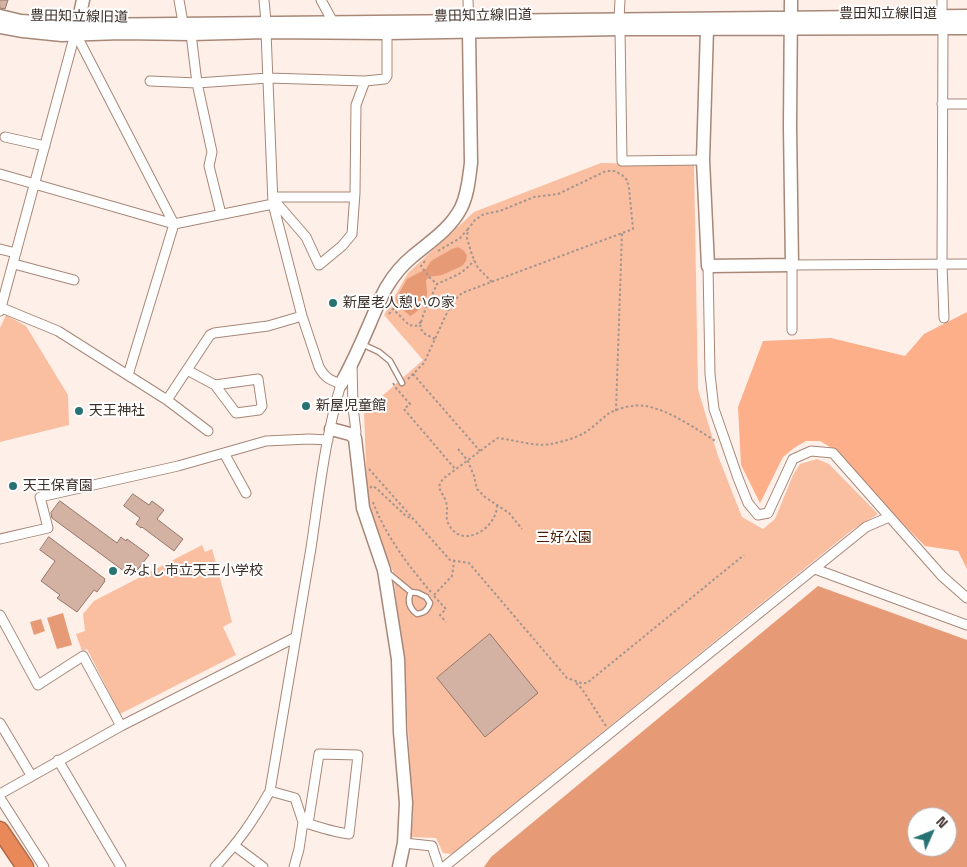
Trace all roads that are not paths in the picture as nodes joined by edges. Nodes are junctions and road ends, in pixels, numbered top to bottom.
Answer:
1 (83, 0) edge
2 (179, 0) edge
3 (264, 0) edge
4 (321, 0) edge
5 (468, 0) edge
6 (620, 0) edge
7 (791, 0) edge
8 (942, 0) edge
9 (0, 16) edge
10 (967, 16) edge
11 (333, 22) junction
12 (942, 22) junction
13 (182, 23) junction
14 (790, 23) junction
15 (620, 24) junction
16 (469, 26) junction
17 (0, 27) edge
18 (266, 27) junction
19 (967, 28) edge
20 (76, 29) junction
21 (707, 29) junction
22 (387, 33) junction
23 (191, 34) junction
24 (268, 78) junction
25 (150, 81) dead end
26 (365, 81) junction
27 (196, 82) junction
28 (942, 104) junction
29 (967, 104) edge
30 (5, 137) dead end
31 (45, 146) junction
32 (703, 160) junction
33 (0, 174) edge
34 (35, 184) junction
35 (354, 197) junction
36 (273, 200) junction
37 (221, 214) junction
38 (174, 224) junction
39 (0, 249) edge
40 (16, 253) junction
41 (14, 264) junction
42 (942, 264) junction
43 (967, 264) edge
44 (792, 265) junction
45 (708, 266) junction
46 (74, 280) dead end
47 (1, 310) edge
48 (302, 316) junction
49 (944, 318) dead end
50 (792, 330) dead end
51 (361, 344) junction
52 (352, 364) junction
53 (187, 370) junction
54 (128, 375) junction
55 (402, 383) road end
56 (341, 384) junction
57 (215, 385) junction
58 (167, 400) junction
59 (208, 431) dead end
60 (329, 434) junction
61 (355, 438) junction
62 (224, 453) junction
63 (246, 492) dead end
64 (889, 517) junction
65 (0, 538) edge
66 (815, 569) junction
67 (384, 570) junction
68 (411, 592) junction
69 (967, 598) edge
70 (0, 616) edge
71 (967, 625) edge
72 (296, 637) junction
73 (0, 723) edge
74 (121, 726) junction
75 (58, 760) junction
76 (31, 775) junction
77 (270, 791) junction
78 (0, 794) edge
79 (0, 798) edge
80 (305, 823) junction
81 (0, 830) edge
82 (404, 843) junction
83 (235, 846) junction
84 (25, 867) edge
85 (44, 867) edge
86 (122, 867) edge
87 (215, 867) edge
88 (263, 867) edge
89 (294, 867) edge
90 (399, 867) edge
91 (439, 867) edge
92 (444, 867) edge

1 - 20 street
2 - 13 street
3 - 18 street
4 - 11 street
5 - 16 street
6 - 15 street
7 - 14 street
8 - 12 street
9 - 20 street, 豊田知立線旧道
10 - 12 street, 豊田知立線旧道
11 - 16 street, 豊田知立線旧道
11 - 18 street, 豊田知立線旧道
12 - 14 street, 豊田知立線旧道
12 - 19 street, 豊田知立線旧道
12 - 28 street
13 - 18 street, 豊田知立線旧道
13 - 20 street, 豊田知立線旧道
14 - 15 street, 豊田知立線旧道
14 - 21 street, 豊田知立線旧道
14 - 44 street
15 - 16 street, 豊田知立線旧道
15 - 21 street, 豊田知立線旧道
15 - 32 street
16 - 22 street, 豊田知立線旧道
16 - 51 street
17 - 20 street, 豊田知立線旧道
18 - 22 street, 豊田知立線旧道
18 - 23 street, 豊田知立線旧道
18 - 24 street
20 - 23 street, 豊田知立線旧道
20 - 31 street
20 - 38 street
21 - 32 street
22 - 26 street
23 - 27 street
24 - 26 street
24 - 27 street
24 - 36 street
25 - 27 street
26 - 35 street
27 - 37 street
28 - 29 street
28 - 42 street
30 - 31 street
31 - 34 street
32 - 45 street
33 - 34 street
34 - 38 street
34 - 40 street
35 - 36 street
35 - 36 street
36 - 37 street
36 - 48 street
37 - 38 street
38 - 54 street
39 - 40 street
40 - 41 street
41 - 46 street
41 - 47 street
42 - 43 street
42 - 44 street
42 - 49 street
44 - 45 street
44 - 50 street
45 - 64 street
47 - 54 street
48 - 53 street
48 - 56 street
51 - 52 street
51 - 55 lane
52 - 56 street
52 - 61 street
53 - 57 street
53 - 58 street
54 - 58 street
56 - 60 street
57 - 57 street
58 - 59 street
60 - 61 street
60 - 62 street
60 - 72 street
61 - 67 street
62 - 63 street
62 - 65 street
64 - 66 street
64 - 69 street
66 - 71 street
66 - 92 street
67 - 68 lane
67 - 82 street
68 - 68 lane
70 - 74 street
72 - 74 street
72 - 77 street
73 - 76 street
74 - 75 street
75 - 76 street
75 - 86 street
76 - 78 street
77 - 80 street
77 - 83 street
79 - 85 street
80 - 80 street
80 - 89 street
81 - 84 highway
82 - 90 street
82 - 91 street
83 - 87 street
83 - 88 street

